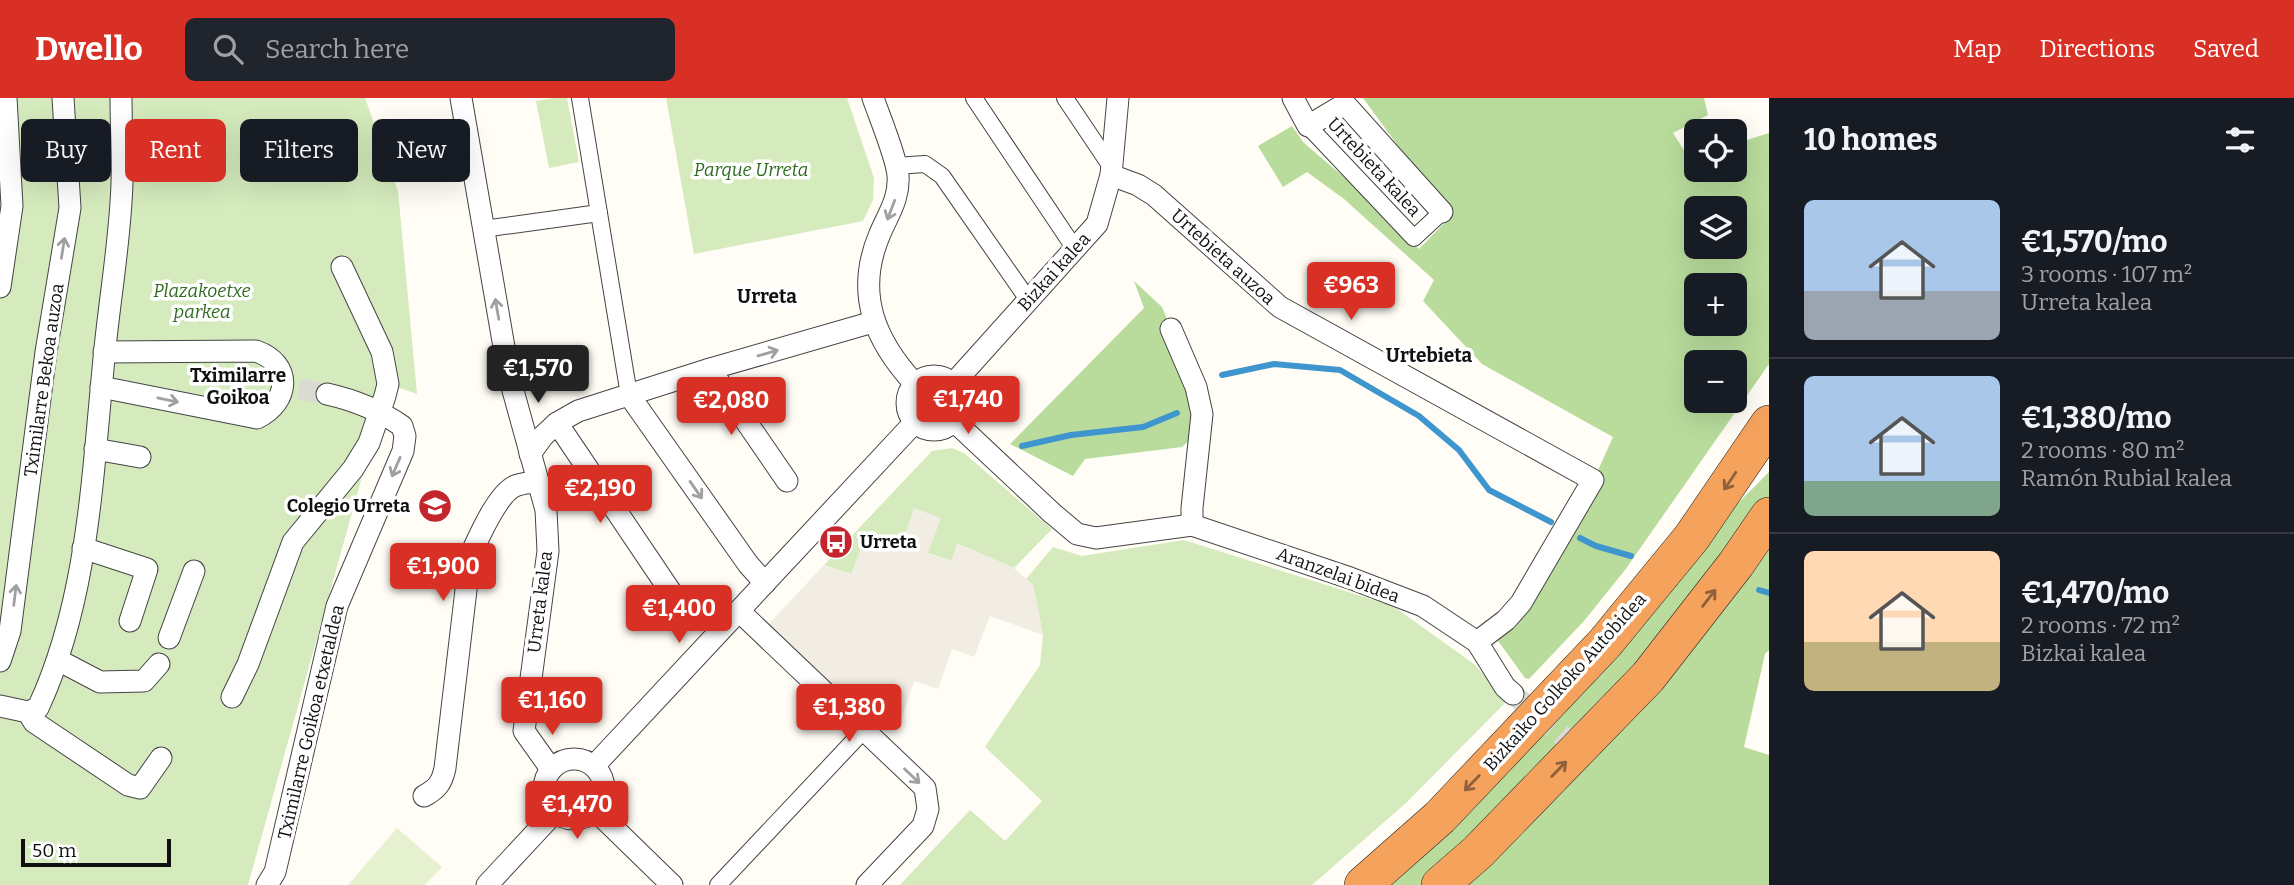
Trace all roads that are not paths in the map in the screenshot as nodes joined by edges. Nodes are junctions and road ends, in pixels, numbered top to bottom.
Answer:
1 (6, 98) edge
2 (63, 98) edge
3 (121, 98) edge
4 (461, 98) edge
5 (580, 98) edge
6 (873, 98) edge
7 (974, 98) edge
8 (1065, 98) edge
9 (1118, 98) edge
10 (1293, 98) edge
11 (1308, 126) junction
12 (895, 166) junction
13 (1111, 171) junction
14 (1442, 212) joint
15 (599, 213) junction
16 (483, 229) junction
17 (1075, 249) junction
18 (342, 267) dead end
19 (0, 287) edge
20 (1029, 301) junction
21 (873, 322) junction
22 (1171, 330) dead end
23 (104, 352) junction
24 (710, 369) junction
25 (953, 383) junction
26 (915, 384) junction
27 (101, 387) junction
28 (327, 394) tunnel mouth
29 (629, 395) junction
30 (381, 413) junction
31 (954, 421) junction
32 (915, 422) junction
33 (557, 424) junction
34 (1769, 424) edge
35 (95, 449) junction
36 (530, 454) junction
37 (140, 457) dead end
38 (537, 481) junction
39 (787, 481) dead end
40 (1769, 516) edge
41 (1192, 525) junction
42 (83, 548) junction
43 (194, 571) dead end
44 (765, 583) junction
45 (678, 604) dead end
46 (739, 611) junction
47 (130, 621) dead end
48 (169, 638) dead end
49 (1477, 642) junction
50 (58, 660) junction
51 (0, 661) edge
52 (159, 664) dead end
53 (1513, 694) tunnel mouth
54 (232, 697) dead end
55 (0, 706) edge
56 (28, 712) junction
57 (864, 730) junction
58 (162, 758) dead end
59 (594, 766) junction
60 (551, 769) junction
61 (424, 796) dead end
62 (596, 811) junction
63 (554, 813) junction
64 (267, 885) edge
65 (487, 885) edge
66 (672, 885) edge
67 (718, 885) edge
68 (867, 885) edge
69 (1363, 885) edge
70 (1440, 885) edge

1 - 19 street
51 -> 2 street, Tximilarre Bekoa auzoa
3 - 23 street
4 - 16 street, Urreta kalea
5 - 15 street
6 - 12 street
7 - 17 street
8 - 13 street
9 - 13 street, Bizkai kalea
10 - 11 street
11 - 14 street
11 - 14 street, Urtebieta kalea
12 - 20 street
12 -> 21 street
13 - 17 street, Bizkai kalea
13 - 49 street, Urtebieta auzoa
15 - 16 street
15 - 29 street
36 -> 16 street, Urreta kalea
17 - 20 street, Bizkai kalea
18 - 30 street
20 - 25 street, Bizkai kalea
24 -> 21 street
21 - 26 street
22 - 41 street
23 - 27 street
27 -> 23 street
24 - 29 street
24 - 39 street
25 - 26 street
25 - 31 street
26 - 32 street
27 - 35 street
28 - 30 street, Tximilarre Goikoa etxetaldea
29 - 33 street
29 -> 44 street
30 - 54 street
30 -> 64 street, Tximilarre Goikoa etxetaldea
31 - 32 street
31 - 41 street, Aranzelai bidea
32 - 44 street
33 - 36 street
33 - 45 street
34 -> 69 highway, Bizkaiko Golkoko Autobidea
35 - 37 street
35 - 42 street
36 - 38 street, Urreta kalea
38 - 60 street, Urreta kalea
38 - 61 street
70 -> 40 highway
41 - 49 street, Aranzelai bidea
42 - 47 street
42 - 50 street
43 - 48 street
44 - 46 street
46 - 57 street
46 - 59 street
49 - 53 street, Aranzelai bidea
50 - 52 street
50 - 56 street
55 - 56 street
56 - 58 street
57 - 67 street
57 -> 68 street
59 - 60 street
59 - 62 street
60 - 63 street
62 - 63 street
62 - 66 street
63 - 65 street

